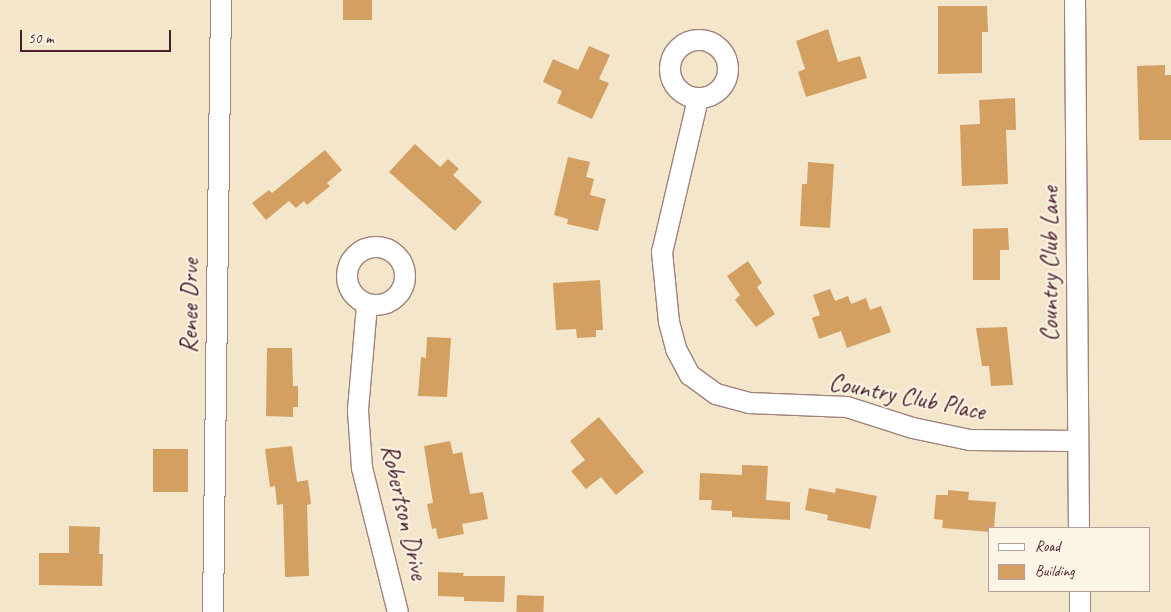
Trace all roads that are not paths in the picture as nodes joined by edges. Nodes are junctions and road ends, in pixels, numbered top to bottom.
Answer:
1 (221, 0) edge
2 (1075, 0) edge
3 (698, 99) dead end
4 (367, 304) dead end
5 (1076, 441) junction
6 (1079, 527) edge
7 (1080, 592) edge
8 (213, 612) edge
9 (398, 612) edge
10 (1080, 612) edge

1 - 8 street, Renee Drve
2 - 5 street, Country Club Lane
3 - 5 street, Country Club Place
4 - 9 street, Robertson Drive
5 - 6 street, Country Club Lane
7 - 10 street

